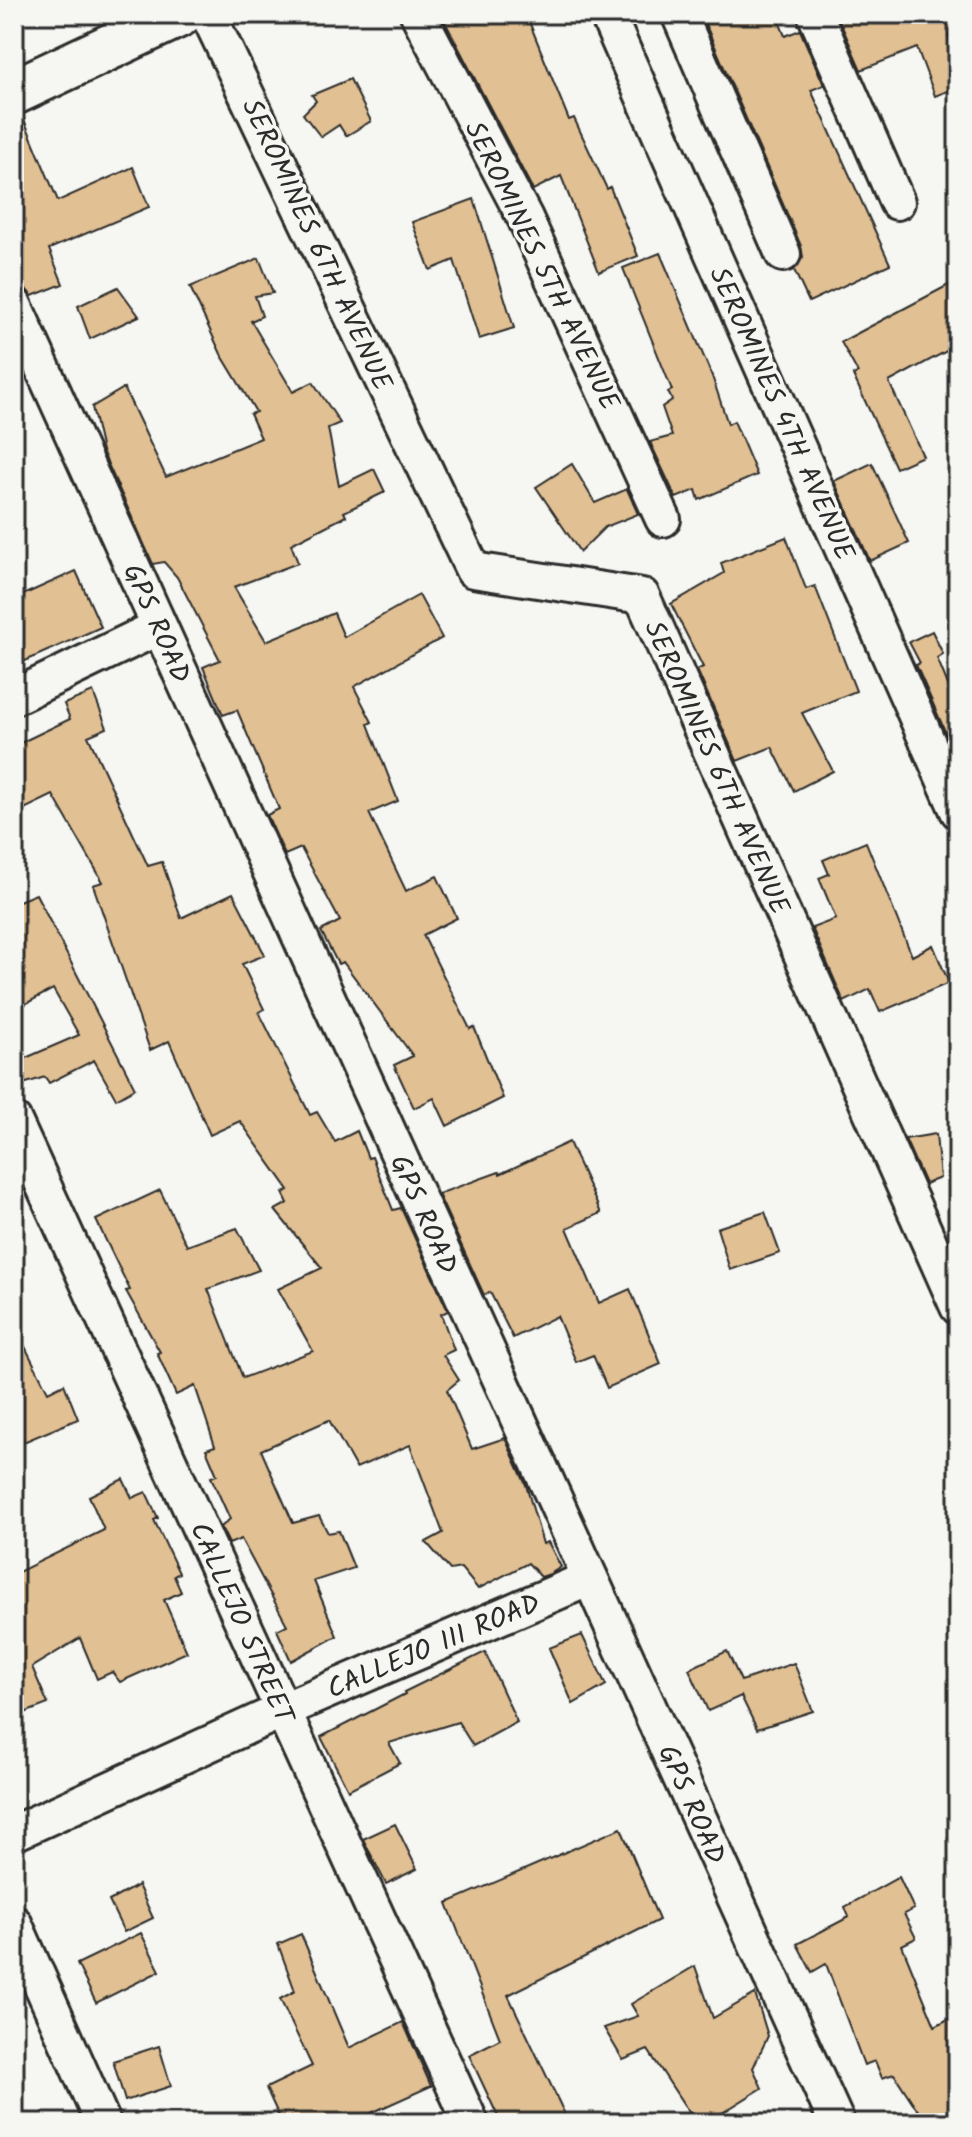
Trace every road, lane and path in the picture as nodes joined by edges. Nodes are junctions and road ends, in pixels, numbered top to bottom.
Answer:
1 (180, 14) edge
2 (208, 14) edge
3 (418, 14) edge
4 (607, 14) edge
5 (679, 14) edge
6 (815, 14) edge
7 (14, 92) edge
8 (897, 202) dead end
9 (783, 254) dead end
10 (14, 305) edge
11 (663, 519) dead end
12 (159, 627) junction
13 (14, 697) edge
14 (958, 811) edge
15 (14, 1121) edge
16 (958, 1307) edge
17 (590, 1578) junction
18 (283, 1710) junction
19 (14, 1833) edge
20 (14, 1923) edge
21 (103, 2123) edge
22 (471, 2123) edge
23 (837, 2123) edge

1 - 7 main road
2 - 16 street, SEROMINES 6TH AVENUE
3 - 11 street, SEROMINES 5TH AVENUE
4 - 14 street, SEROMINES 4TH AVENUE
5 - 9 street
6 - 8 street
10 - 12 street, GPS ROAD
12 - 13 street
12 - 17 street, GPS ROAD
15 - 18 street, CALLEJO STREET
17 - 18 street, CALLEJO III ROAD
17 - 23 street, GPS ROAD
18 - 19 street, CALLEJO III ROAD
18 - 22 street, CALLEJO STREET
20 - 21 street

